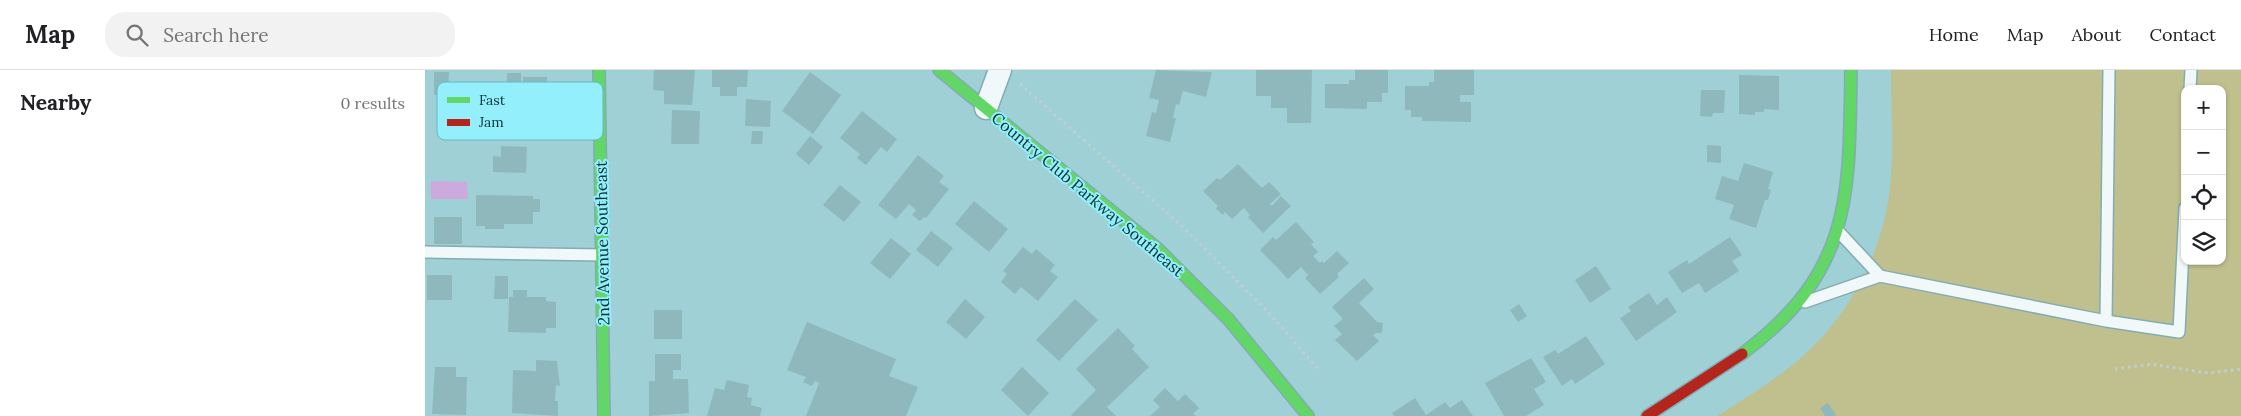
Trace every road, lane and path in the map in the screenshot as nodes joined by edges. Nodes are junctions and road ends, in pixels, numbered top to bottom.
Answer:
1 (939, 70) edge
2 (1851, 70) edge
3 (2109, 70) edge
4 (2191, 70) edge
5 (1008, 75) edge
6 (2190, 85) edge
7 (986, 108) junction
8 (600, 140) edge
9 (2184, 220) edge
10 (1838, 231) junction
11 (425, 252) edge
12 (602, 255) junction
13 (1880, 276) junction
14 (1799, 304) junction
15 (2105, 321) junction
16 (1318, 369) dead end
17 (2115, 369) dead end
18 (2241, 369) edge
19 (604, 416) edge
20 (1308, 416) edge
21 (1647, 416) edge

1 - 7 street, Country Club Parkway Southeast
2 - 10 street
3 - 15 lane
4 - 6 lane
5 - 7 street, Country Club Parkway Southeast
5 - 16 path
7 - 20 street, Country Club Parkway Southeast
8 - 12 street, 2nd Avenue Southeast
9 - 15 lane
10 - 13 lane
10 - 14 street
11 - 12 lane
12 - 19 street, 2nd Avenue Southeast
13 - 14 lane
13 - 15 lane
14 - 21 street
17 - 18 path

